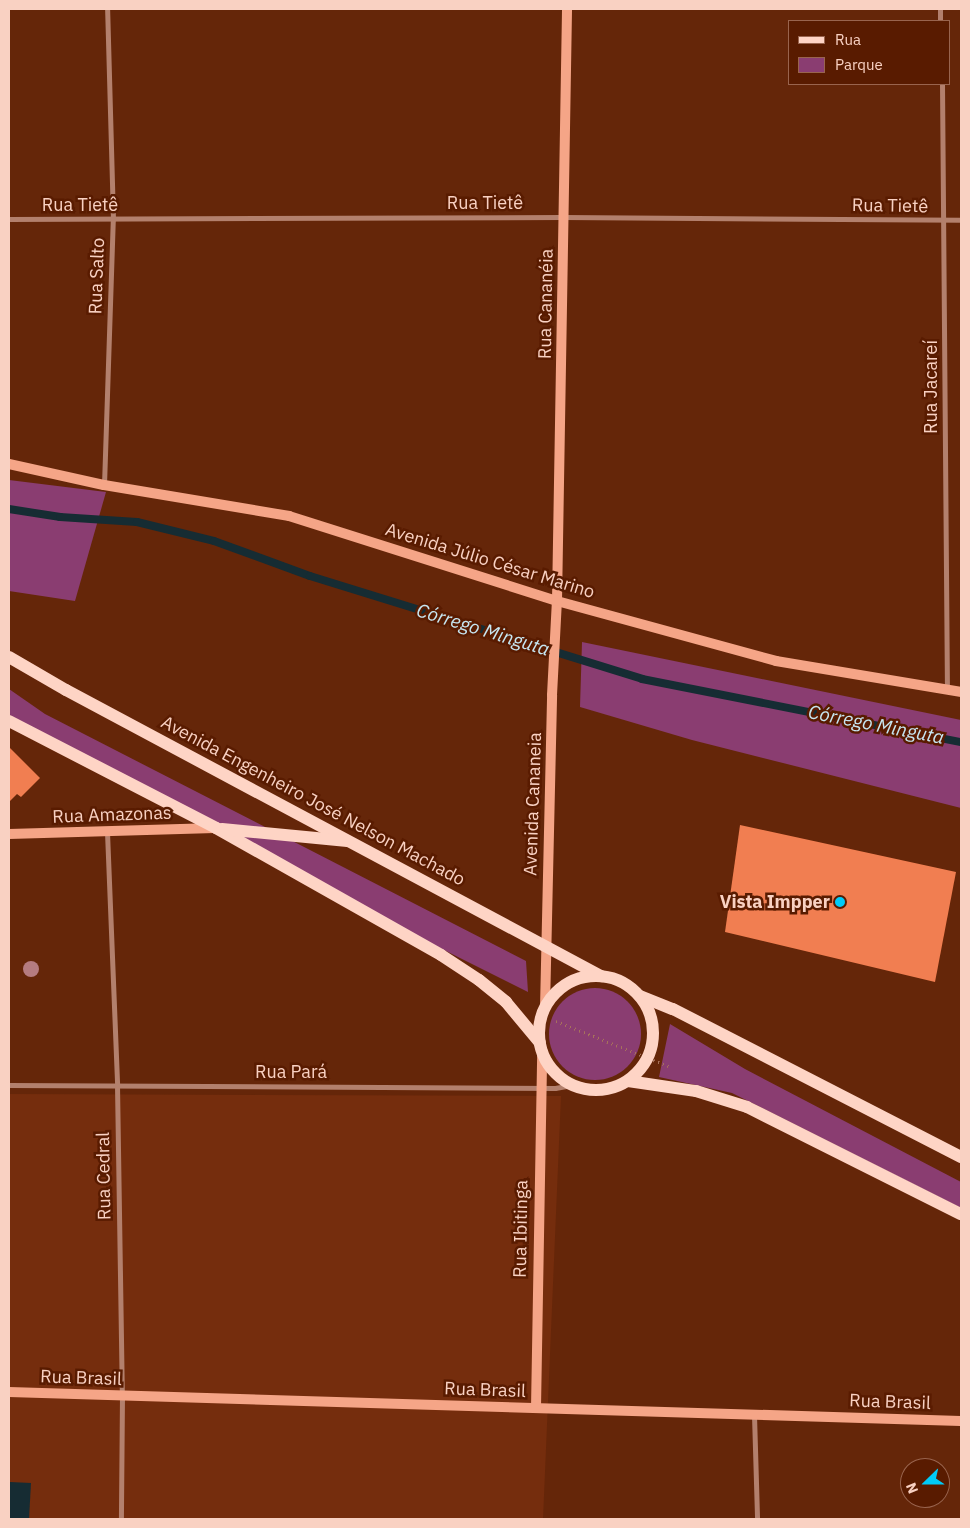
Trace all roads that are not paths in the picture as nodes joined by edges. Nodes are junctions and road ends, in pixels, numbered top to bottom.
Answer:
1 (107, 9) edge
2 (567, 9) edge
3 (942, 85) edge
4 (563, 216) junction
5 (9, 219) edge
6 (113, 219) junction
7 (944, 220) junction
8 (961, 220) edge
9 (9, 464) edge
10 (104, 485) junction
11 (557, 601) junction
12 (9, 657) edge
13 (947, 690) junction
14 (961, 692) edge
15 (9, 721) edge
16 (216, 828) junction
17 (107, 832) junction
18 (9, 834) edge
19 (354, 842) junction
20 (545, 946) junction
21 (601, 976) junction
22 (640, 996) junction
23 (544, 1011) junction
24 (541, 1047) junction
25 (628, 1081) junction
26 (9, 1085) edge
27 (572, 1085) junction
28 (116, 1086) junction
29 (540, 1088) junction
30 (961, 1157) edge
31 (961, 1214) edge
32 (9, 1392) edge
33 (122, 1395) junction
34 (536, 1408) junction
35 (754, 1415) junction
36 (961, 1421) edge
37 (121, 1519) edge
38 (756, 1519) edge

1 - 6 street, Rua Salto
2 - 4 street, Rua Cananéia
3 - 7 street, Rua Jacareí
4 - 6 street, Rua Tietê
4 - 7 street, Rua Tietê
4 - 11 street, Rua Cananéia
5 - 6 street, Rua Tietê
6 - 10 street, Rua Salto
7 - 8 street, Rua Tietê
7 - 13 street, Rua Jacareí
9 - 10 street, Avenida Júlio César Marino
10 - 11 street, Avenida Júlio César Marino
11 - 13 street, Avenida Júlio César Marino
11 - 20 street, Avenida Cananeia
12 - 19 main road, Avenida Engenheiro José Nelson Machado
13 - 14 street, Avenida Júlio César Marino
15 - 16 main road
16 - 17 street, Rua Amazonas
16 - 19 main road
16 - 24 main road
17 - 18 street, Rua Amazonas
17 - 28 street, Rua Cedral
19 - 20 main road, Avenida Engenheiro José Nelson Machado
20 - 21 main road, Avenida Engenheiro José Nelson Machado
20 - 23 street, Avenida Cananeia
21 - 22 main road, Avenida Engenheiro José Nelson Machado
21 - 23 main road
22 - 25 main road
22 - 30 main road
23 - 24 main road
24 - 27 main road
24 - 29 street, Rua Ibitinga
25 - 27 main road
25 - 31 main road
26 - 28 street, Rua Pará
27 - 29 street, Rua Pará
28 - 29 street, Rua Pará
28 - 33 street, Rua Cedral
29 - 34 street, Rua Ibitinga
32 - 33 street, Rua Brasil
33 - 34 street, Rua Brasil
33 - 37 street, Rua Cedral
34 - 35 street, Rua Brasil
35 - 36 street, Rua Brasil
35 - 38 street

